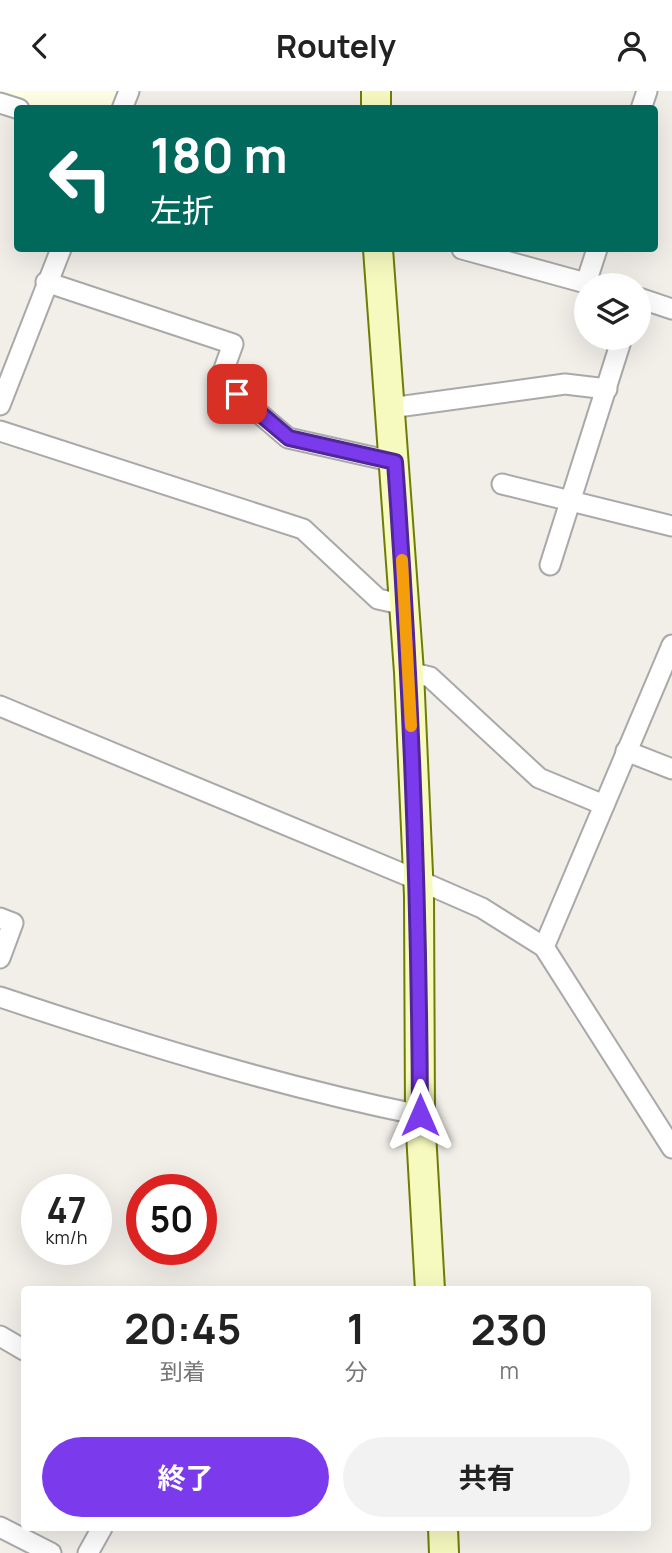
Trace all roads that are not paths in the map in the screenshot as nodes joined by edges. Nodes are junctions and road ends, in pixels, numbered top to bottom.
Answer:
1 (60, 252) edge
2 (378, 252) edge
3 (473, 252) edge
4 (596, 252) edge
5 (592, 273) edge
6 (574, 280) edge
7 (46, 282) junction
8 (651, 302) edge
9 (672, 309) edge
10 (618, 350) edge
11 (607, 389) junction
12 (0, 405) edge
13 (390, 408) junction
14 (0, 431) edge
15 (395, 462) junction
16 (502, 484) dead end
17 (570, 499) junction
18 (672, 526) edge
19 (550, 565) dead end
20 (405, 605) junction
21 (672, 645) edge
22 (409, 672) junction
23 (0, 706) edge
24 (626, 751) junction
25 (672, 769) edge
26 (604, 806) junction
27 (418, 880) junction
28 (0, 918) edge
29 (544, 947) junction
30 (0, 958) edge
31 (0, 997) edge
32 (420, 1115) junction
33 (672, 1148) edge
34 (430, 1286) edge
35 (0, 1336) edge
36 (21, 1348) edge
37 (0, 1527) edge
38 (100, 1531) edge
39 (443, 1531) edge
40 (51, 1553) edge
41 (88, 1553) edge
42 (444, 1553) edge

1 - 7 street
2 - 13 main road
3 - 6 street
4 - 5 street
7 - 12 street
7 - 15 street
8 - 9 street
10 - 11 street
11 - 13 street
11 - 17 street
13 - 15 main road
14 - 20 street
15 - 20 main road
16 - 17 street
17 - 18 street
17 - 19 street
20 - 22 main road
21 - 24 street
22 - 26 street
22 - 27 main road
23 - 27 street
24 - 25 street
24 - 26 street
26 - 29 street
27 - 29 street
27 - 32 main road
28 - 30 street
29 - 33 street
31 - 32 street
32 - 34 main road
35 - 36 street
37 - 40 street
38 - 41 street
39 - 42 main road

